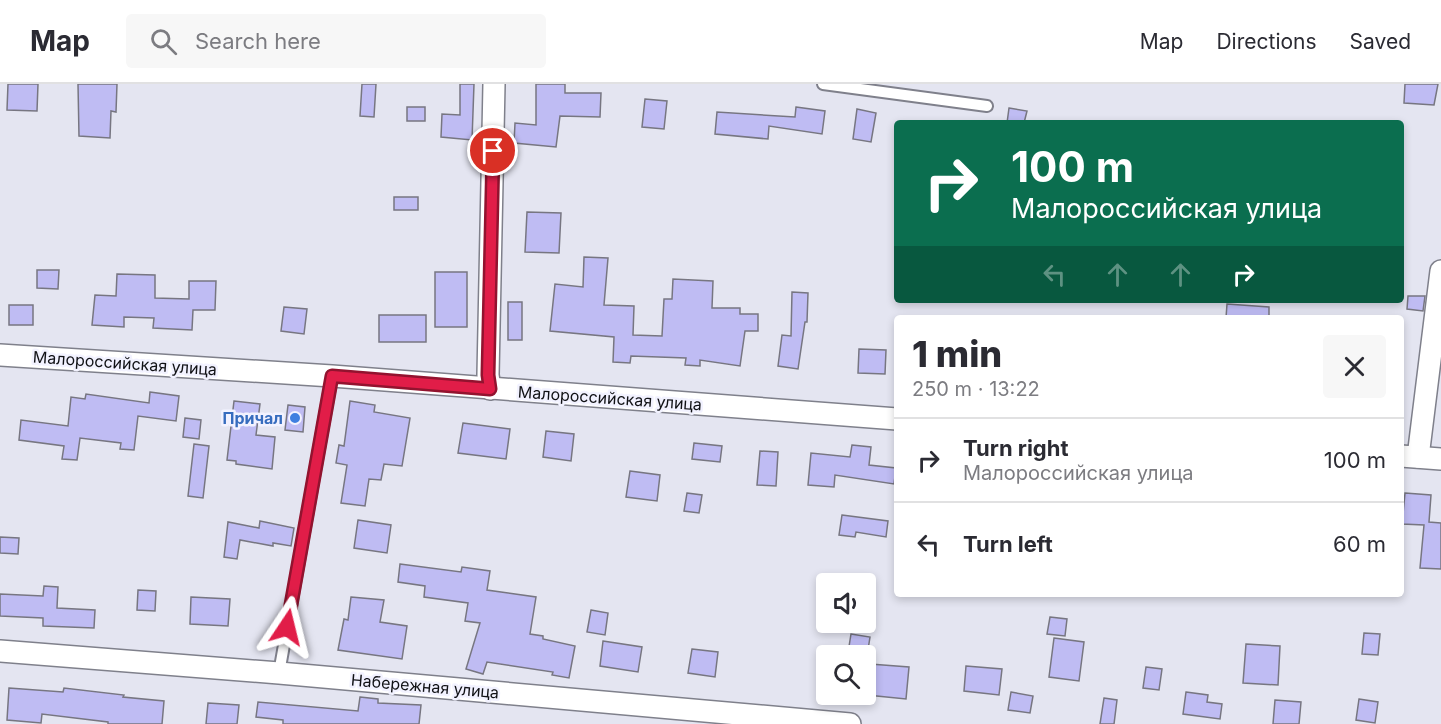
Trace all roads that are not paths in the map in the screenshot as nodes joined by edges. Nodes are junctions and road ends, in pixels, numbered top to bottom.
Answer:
1 (494, 84) edge
2 (824, 84) edge
3 (987, 106) dead end
4 (1441, 271) edge
5 (0, 355) edge
6 (332, 376) junction
7 (490, 389) junction
8 (894, 419) edge
9 (1410, 457) edge
10 (1441, 459) edge
11 (0, 651) edge
12 (279, 673) junction
13 (850, 724) edge

1 - 7 street
2 - 3 lane
4 - 9 street
5 - 6 street, Малороссийская улица
6 - 7 street, Малороссийская улица
6 - 12 lane
7 - 8 street, Малороссийская улица
9 - 10 street
11 - 12 street, Набережная улица
12 - 13 street, Набережная улица

